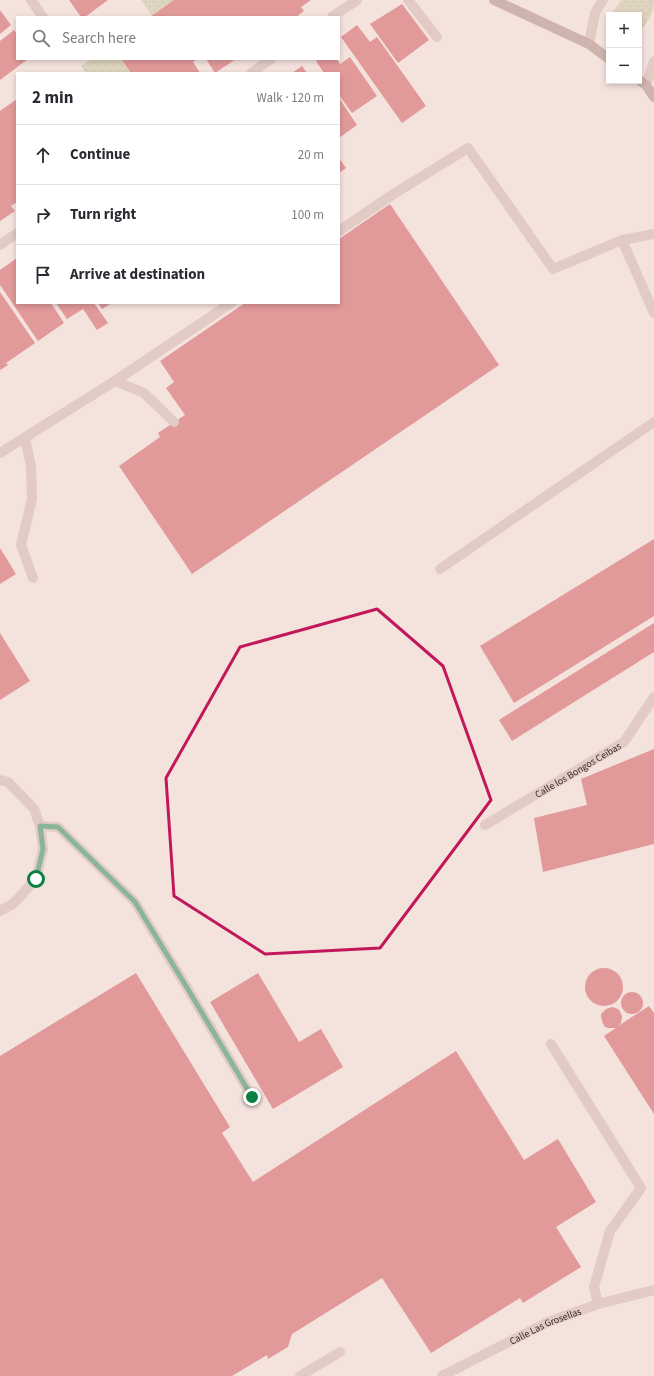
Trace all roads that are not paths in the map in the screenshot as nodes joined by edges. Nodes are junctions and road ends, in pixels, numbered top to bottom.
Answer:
1 (31, 0) edge
2 (357, 0) edge
3 (408, 0) edge
4 (494, 0) edge
5 (603, 0) edge
6 (42, 16) edge
7 (333, 16) edge
8 (437, 37) dead end
9 (589, 44) junction
10 (606, 56) edge
11 (270, 60) edge
12 (654, 61) edge
13 (252, 72) edge
14 (642, 83) edge
15 (654, 97) edge
16 (340, 230) edge
17 (16, 234) edge
18 (654, 234) edge
19 (622, 240) junction
20 (0, 245) edge
21 (229, 304) edge
22 (654, 313) edge
23 (115, 380) junction
24 (174, 422) dead end
25 (654, 422) edge
26 (25, 438) junction
27 (0, 453) edge
28 (440, 569) dead end
29 (33, 578) dead end
30 (654, 697) edge
31 (0, 780) edge
32 (485, 825) dead end
33 (40, 826) junction
34 (0, 911) edge
35 (551, 1044) dead end
36 (252, 1097) dead end
37 (654, 1290) edge
38 (598, 1304) junction
39 (340, 1352) dead end
40 (300, 1376) edge
41 (442, 1376) edge

1 - 6 street
2 - 7 street
3 - 8 street
4 - 9 main road
5 - 9 street
9 - 10 main road
11 - 13 street
12 - 14 street
14 - 15 main road
16 - 19 street
17 - 20 street
18 - 19 street
19 - 22 street
21 - 23 street
23 - 24 street
23 - 26 street
25 - 28 street
26 - 27 street
26 - 29 street
30 - 32 street, Calle los Bongos Ceibas
31 - 33 street
33 - 34 street
33 - 36 street
35 - 38 street
37 - 38 street, Calle Las Grosellas
38 - 41 street, Calle Las Grosellas
39 - 40 street

